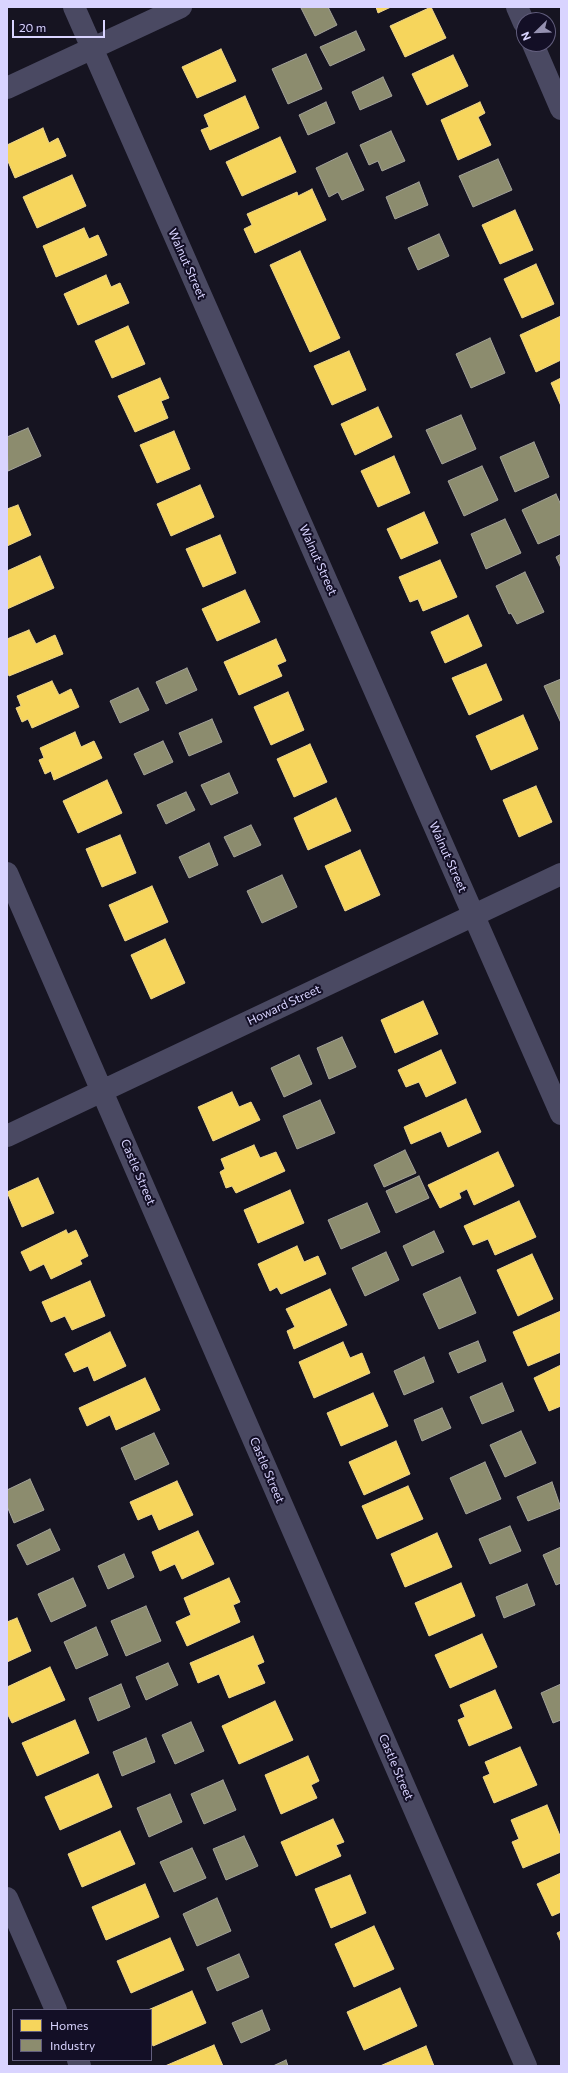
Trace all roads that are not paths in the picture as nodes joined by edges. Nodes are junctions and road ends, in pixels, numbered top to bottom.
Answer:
1 (74, 7) edge
2 (181, 7) edge
3 (93, 48) junction
4 (536, 52) edge
5 (7, 88) edge
6 (561, 109) edge
7 (7, 873) edge
8 (561, 874) edge
9 (474, 915) junction
10 (102, 1092) junction
11 (561, 1114) edge
12 (7, 1136) edge
13 (7, 1898) edge
14 (56, 2009) edge
15 (526, 2066) edge

1 - 3 street, Walnut Street
2 - 3 street
3 - 5 street
3 - 9 street, Walnut Street
4 - 6 street
7 - 10 street, Castle Street
8 - 9 street, Howard Street
9 - 10 street, Howard Street
9 - 11 street, Walnut Street
10 - 12 street, Howard Street
10 - 15 street, Castle Street
13 - 14 street

